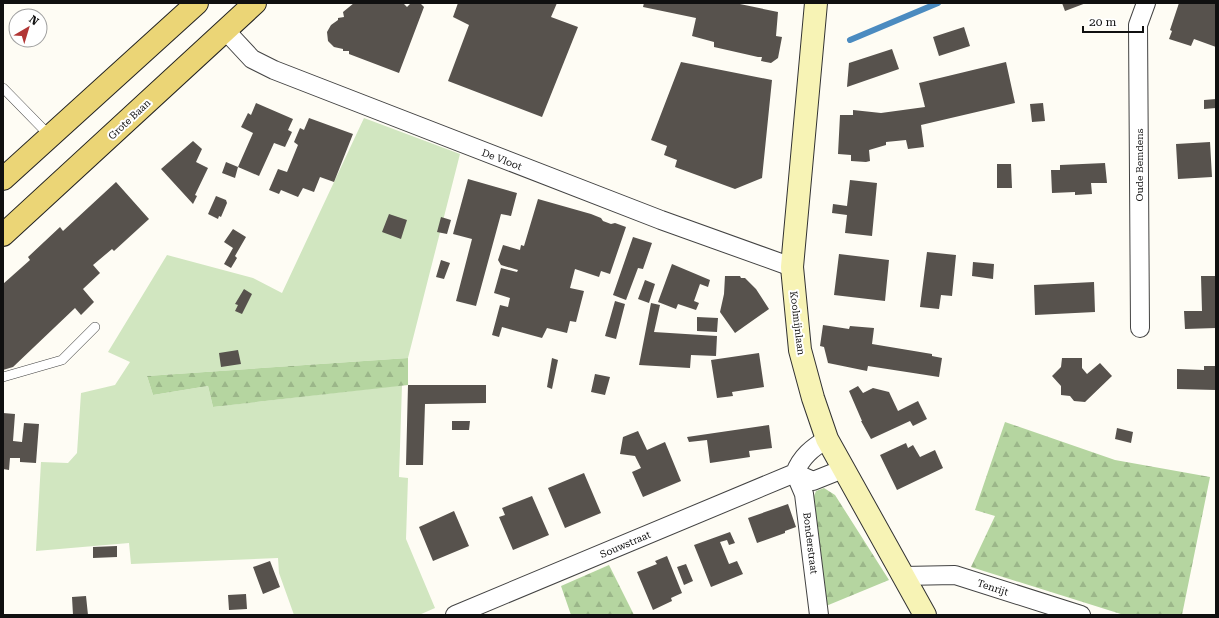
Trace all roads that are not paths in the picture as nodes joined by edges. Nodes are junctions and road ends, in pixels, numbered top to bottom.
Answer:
1 (197, 3) edge
2 (255, 3) edge
3 (816, 3) edge
4 (1141, 7) edge
5 (225, 30) junction
6 (3, 88) edge
7 (50, 136) junction
8 (3, 179) edge
9 (3, 234) edge
10 (792, 267) junction
11 (95, 328) dead end
12 (1140, 328) dead end
13 (3, 377) edge
14 (827, 439) junction
15 (843, 469) junction
16 (795, 473) junction
17 (904, 576) junction
18 (455, 615) edge
19 (819, 615) edge
20 (926, 615) edge
21 (1081, 615) edge

1 - 7 main road
2 - 5 main road, Grote Baan
3 - 10 street, Koolmijnlaan
4 - 12 street, Oude Bemdens
5 - 9 main road, Grote Baan
5 - 10 street, De Vloot
6 - 7 lane
7 - 8 main road
10 - 14 street, Koolmijnlaan
11 - 13 lane
14 - 15 street, Koolmijnlaan
14 - 16 street
15 - 16 street
15 - 17 street, Koolmijnlaan
16 - 18 street, Souwstraat
16 - 19 street, Bonderstraat
17 - 20 street, Koolmijnlaan
17 - 21 street, Tenrijt

